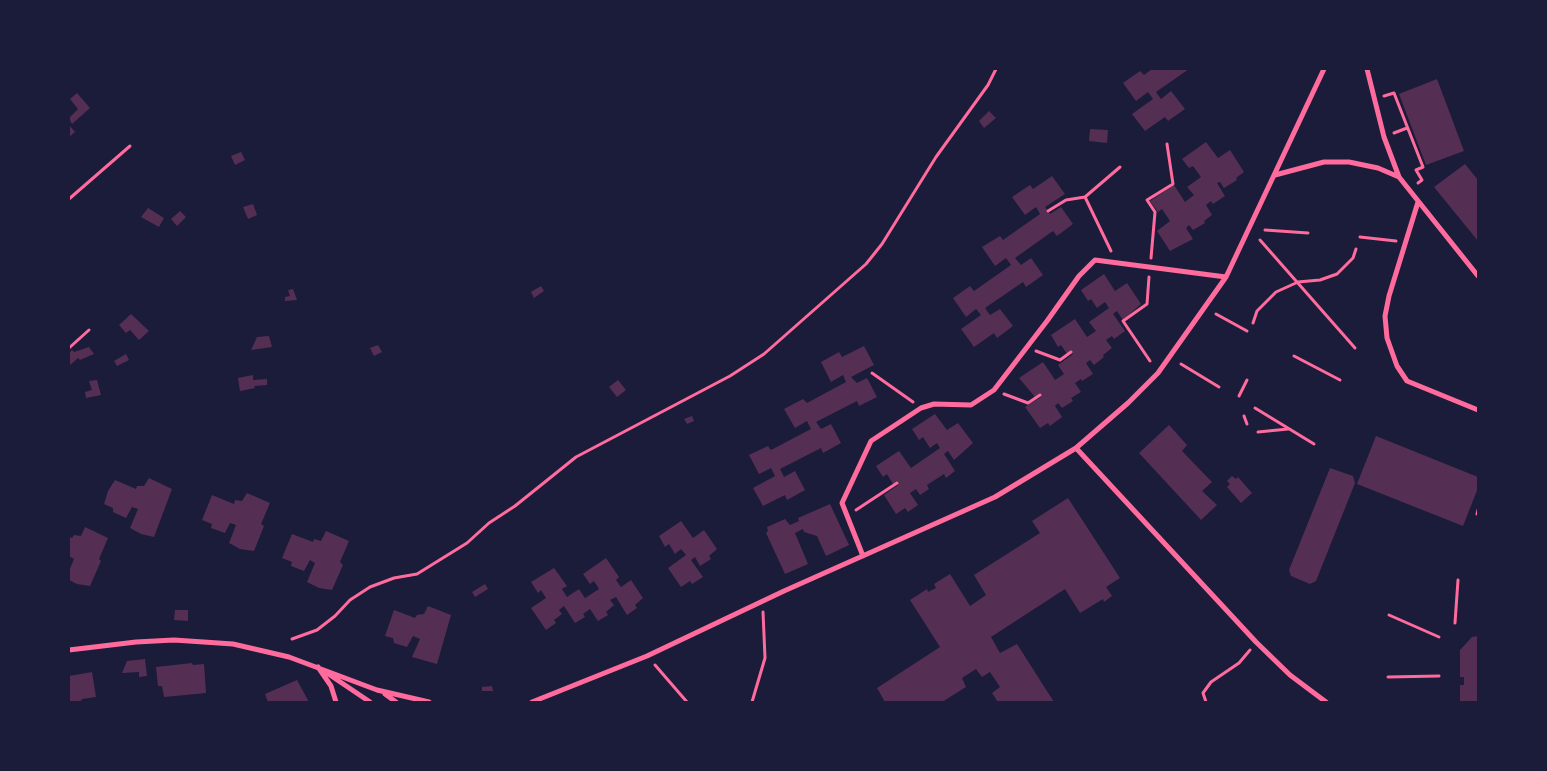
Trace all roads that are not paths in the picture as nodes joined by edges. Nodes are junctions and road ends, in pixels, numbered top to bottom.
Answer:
1 (1324, 69) edge
2 (1367, 69) edge
3 (1275, 175) junction
4 (1399, 177) junction
5 (1418, 202) junction
6 (1478, 276) edge
7 (1226, 277) junction
8 (1478, 410) edge
9 (1076, 448) junction
10 (863, 556) junction
11 (69, 650) edge
12 (318, 667) junction
13 (377, 690) junction
14 (336, 702) edge
15 (370, 702) edge
16 (396, 702) edge
17 (429, 702) edge
18 (532, 702) edge
19 (1326, 702) edge

1 - 3 street
2 - 4 street
3 - 4 street
3 - 7 street
4 - 5 street
5 - 6 street
5 - 8 street
7 - 9 street
7 - 10 street
9 - 10 street
9 - 19 street
10 - 18 street
11 - 12 street
12 - 13 street
12 - 14 street
12 - 15 street
13 - 16 street
13 - 17 street

